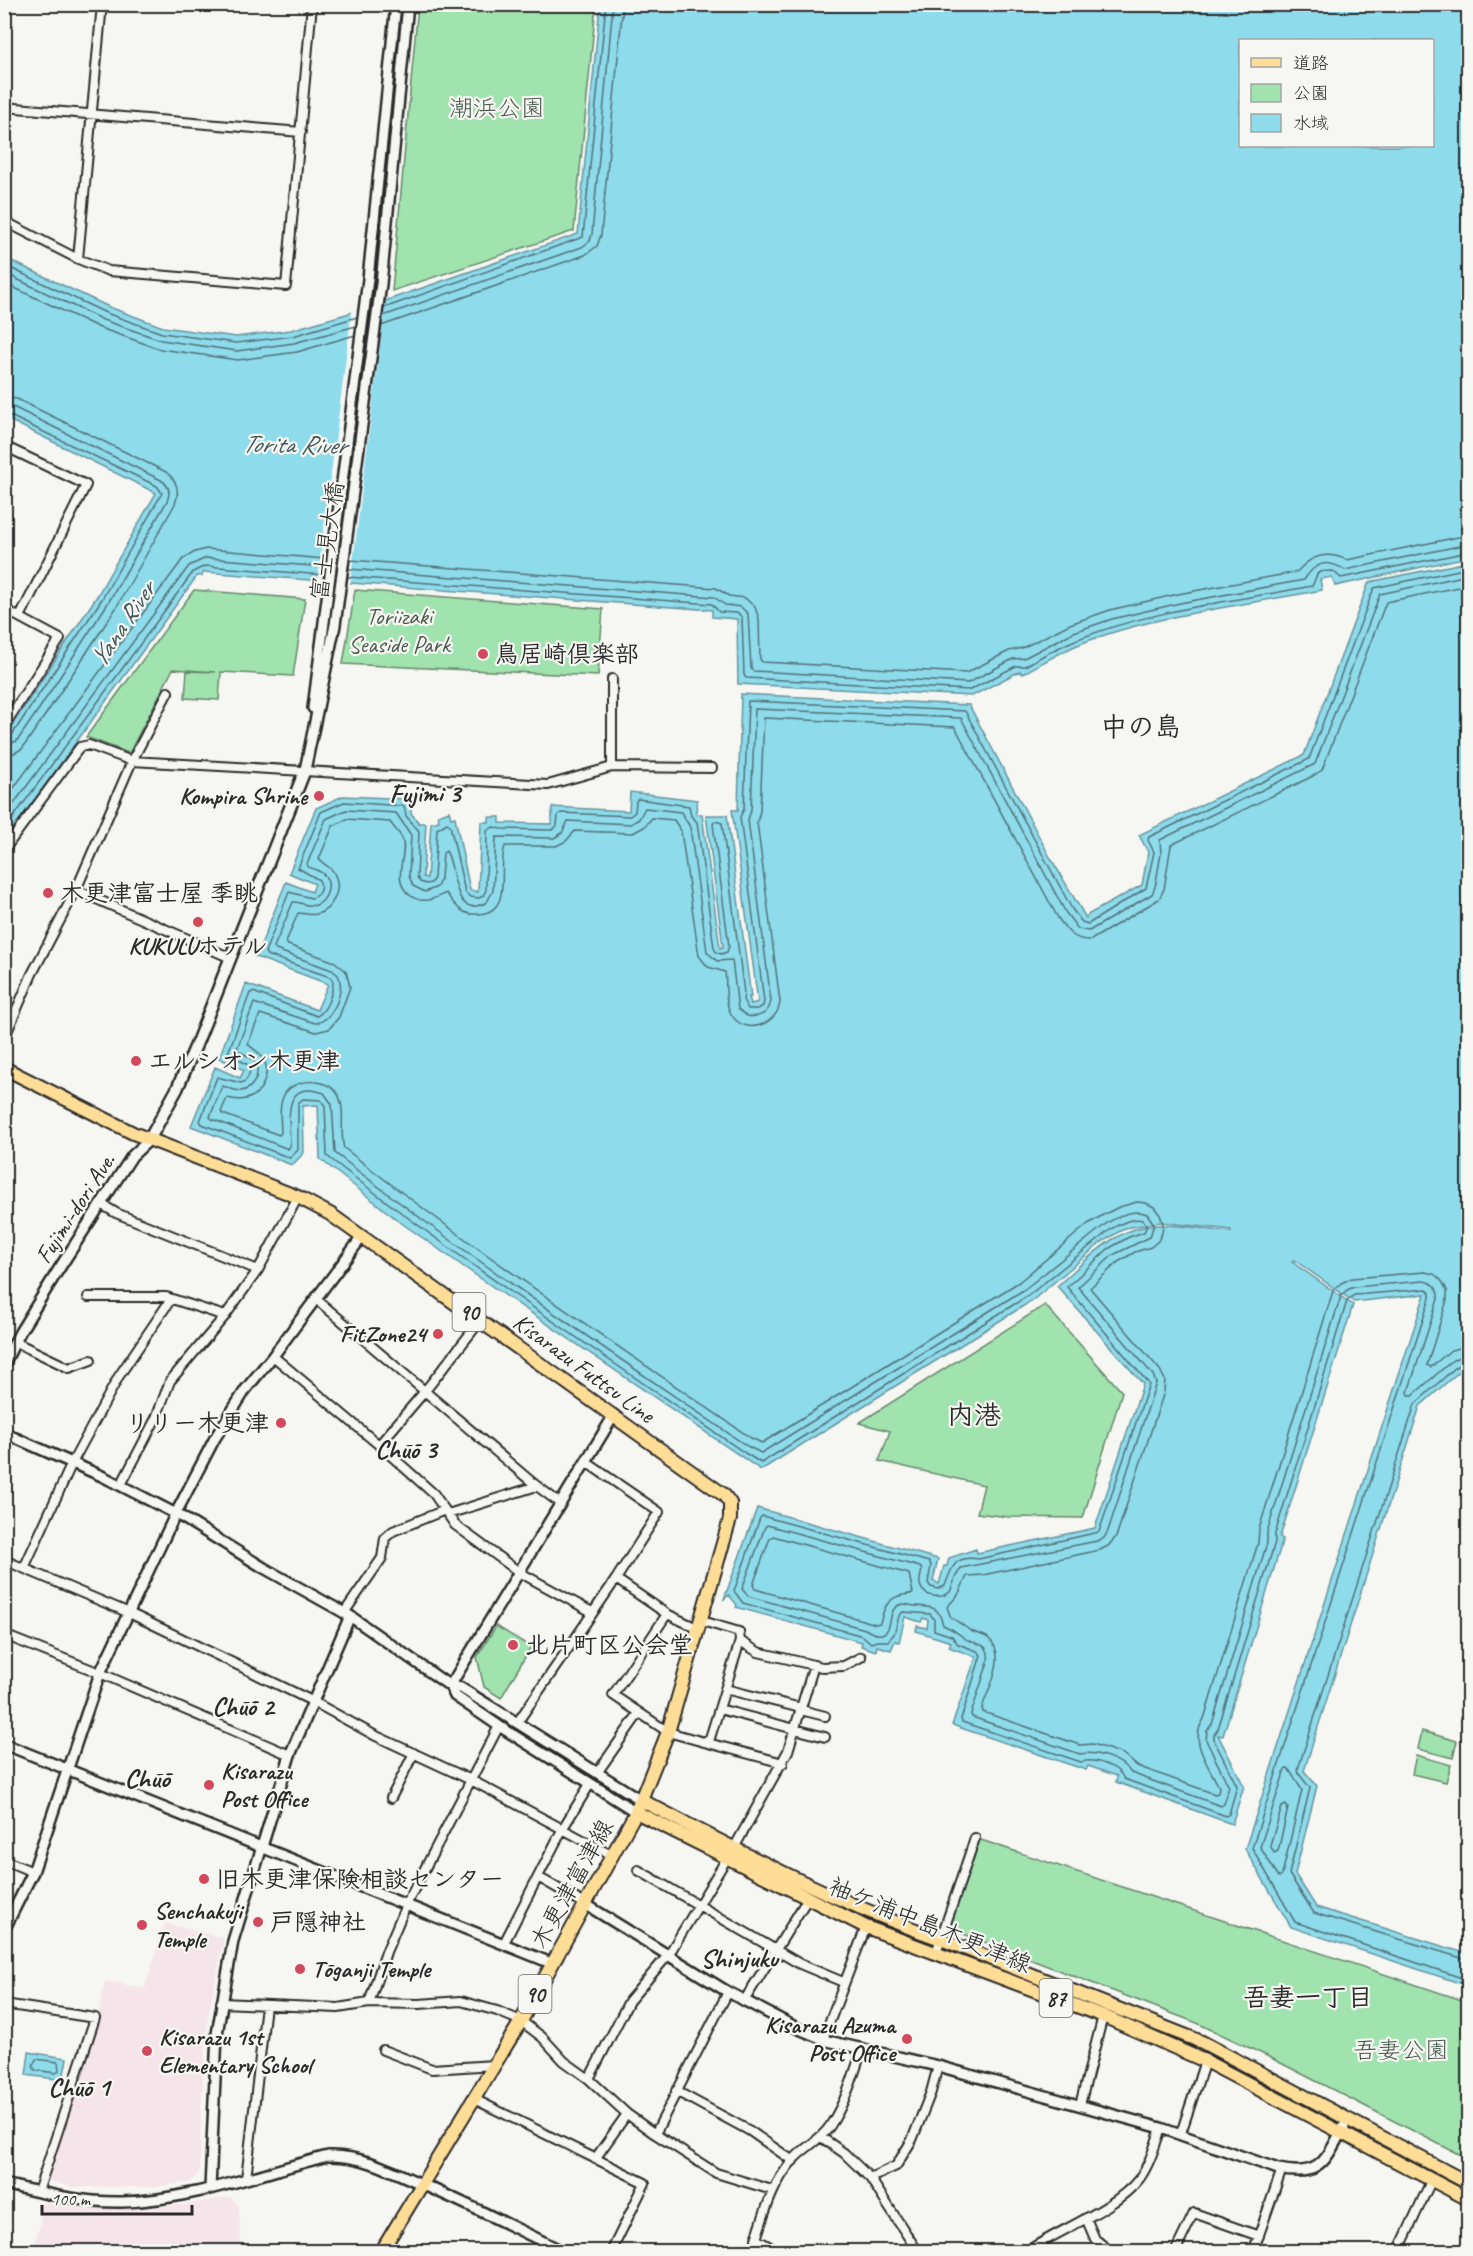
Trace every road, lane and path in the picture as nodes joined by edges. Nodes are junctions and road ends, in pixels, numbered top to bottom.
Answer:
1 (102, 4) edge
2 (312, 4) edge
3 (396, 4) edge
4 (408, 4) edge
5 (4, 106) edge
6 (92, 114) junction
7 (301, 132) junction
8 (4, 221) edge
9 (78, 259) junction
10 (4, 446) edge
11 (4, 609) edge
12 (20, 617) junction
13 (612, 680) dead end
14 (168, 692) dead end
15 (4, 726) edge
16 (132, 761) junction
17 (612, 767) junction
18 (712, 768) dead end
19 (305, 770) junction
20 (4, 850) edge
21 (76, 890) junction
22 (231, 958) junction
23 (4, 1039) edge
24 (4, 1068) edge
25 (149, 1140) junction
26 (298, 1197) junction
27 (101, 1204) junction
28 (362, 1237) junction
29 (258, 1270) junction
30 (88, 1297) dead end
31 (171, 1299) junction
32 (316, 1299) junction
33 (225, 1316) junction
34 (481, 1320) junction
35 (15, 1342) junction
36 (273, 1356) junction
37 (91, 1360) dead end
38 (4, 1364) edge
39 (425, 1391) junction
40 (614, 1415) junction
41 (4, 1432) edge
42 (379, 1445) junction
43 (586, 1462) junction
44 (72, 1463) junction
45 (121, 1485) junction
46 (537, 1486) junction
47 (561, 1503) junction
48 (447, 1512) junction
49 (176, 1513) junction
50 (4, 1560) edge
51 (24, 1568) junction
52 (519, 1572) junction
53 (616, 1579) junction
54 (127, 1612) junction
55 (592, 1612) junction
56 (347, 1614) junction
57 (667, 1614) junction
58 (698, 1624) junction
59 (4, 1635) edge
60 (740, 1641) junction
61 (861, 1657) dead end
62 (814, 1665) junction
63 (100, 1673) junction
64 (450, 1686) junction
65 (725, 1689) junction
66 (312, 1701) junction
67 (719, 1708) junction
68 (801, 1709) junction
69 (639, 1713) junction
70 (825, 1716) dead end
71 (517, 1723) junction
72 (499, 1726) junction
73 (795, 1729) junction
74 (668, 1732) junction
75 (825, 1737) dead end
76 (704, 1742) junction
77 (4, 1744) edge
78 (414, 1753) junction
79 (290, 1755) junction
80 (783, 1762) junction
81 (67, 1770) junction
82 (597, 1773) junction
83 (471, 1780) junction
84 (590, 1784) junction
85 (391, 1798) dead end
86 (639, 1806) junction
87 (562, 1828) junction
88 (975, 1838) dead end
89 (263, 1846) junction
90 (730, 1853) junction
91 (613, 1856) junction
92 (4, 1860) edge
93 (638, 1870) dead end
94 (33, 1872) junction
95 (538, 1877) junction
96 (808, 1898) junction
97 (407, 1903) junction
98 (585, 1904) junction
99 (699, 1905) junction
100 (866, 1927) junction
101 (4, 1930) edge
102 (941, 1939) junction
103 (504, 1943) junction
104 (775, 1949) junction
105 (936, 1953) junction
106 (669, 1954) junction
107 (551, 1963) junction
108 (843, 1982) junction
109 (728, 1992) junction
110 (744, 2001) junction
111 (221, 2003) junction
112 (369, 2003) junction
113 (4, 2004) edge
114 (266, 2005) junction
115 (1103, 2016) junction
116 (521, 2021) junction
117 (823, 2039) junction
118 (862, 2049) junction
119 (383, 2050) dead end
120 (1205, 2061) junction
121 (494, 2066) junction
122 (938, 2066) junction
123 (589, 2079) junction
124 (676, 2091) junction
125 (474, 2099) junction
126 (1080, 2105) junction
127 (627, 2114) junction
128 (1348, 2119) junction
129 (1161, 2128) junction
130 (1341, 2132) junction
131 (1181, 2133) junction
132 (655, 2134) junction
133 (821, 2137) junction
134 (595, 2159) junction
135 (793, 2161) junction
136 (1282, 2169) junction
137 (870, 2178) junction
138 (246, 2179) junction
139 (1432, 2179) junction
140 (421, 2183) junction
141 (1468, 2183) edge
142 (4, 2184) edge
143 (210, 2189) junction
144 (772, 2190) junction
145 (38, 2192) junction
146 (1468, 2199) edge
147 (1086, 2217) junction
148 (1259, 2236) junction
149 (381, 2252) edge
150 (564, 2252) edge
151 (611, 2252) edge
152 (779, 2252) edge
153 (918, 2252) edge
154 (1026, 2252) edge
155 (1111, 2252) edge
156 (1180, 2252) edge
157 (1253, 2252) edge
158 (1398, 2252) edge

1 - 6 street
2 - 7 street
3 - 19 street, 富士見大橋
4 - 19 street, 富士見大橋
5 - 6 street
6 - 7 street
6 - 9 street
7 - 9 street
8 - 9 street
10 - 12 street
11 - 12 street
12 - 15 street
13 - 17 street
14 - 16 street
16 - 19 street
16 - 20 street
16 - 21 street
17 - 18 street
17 - 19 street
19 - 22 main road
21 - 22 street
21 - 23 street
22 - 25 main road
24 - 25 main road, 90
25 - 26 main road, Kisarazu Futtsu Line / 90
25 - 27 street, Fujimi-dori Ave.
26 - 28 main road, Kisarazu Futtsu Line / 90
26 - 29 street
27 - 29 street
27 - 35 street, Fujimi-dori Ave.
28 - 32 street
28 - 34 main road, Kisarazu Futtsu Line / 90
29 - 33 street
30 - 31 street
31 - 33 street
31 - 44 street
32 - 36 street
32 - 39 street
33 - 45 street
34 - 39 street
34 - 40 main road, Kisarazu Futtsu Line / 90
35 - 37 street
35 - 38 street, Fujimi-dori Ave.
36 - 42 street
36 - 49 street
39 - 42 street
39 - 46 street
40 - 43 street
40 - 58 main road, Kisarazu Futtsu Line / 90
41 - 44 street
42 - 48 street
43 - 47 street
43 - 53 street
44 - 45 street
44 - 51 street
45 - 49 street
46 - 47 street
46 - 48 street
47 - 52 street
48 - 52 street
48 - 56 street
49 - 54 street
49 - 56 street
50 - 51 street
51 - 54 street
52 - 55 street
52 - 64 street
53 - 55 street
53 - 57 street
54 - 63 street
54 - 66 street
55 - 71 street
56 - 64 street
56 - 66 street
57 - 58 street
57 - 69 street
58 - 60 street
58 - 74 main road, 木更津富津線 / 90
59 - 63 street
60 - 62 street
60 - 65 street
61 - 62 street
62 - 68 street
63 - 79 street
63 - 81 street
64 - 71 street
64 - 72 street
65 - 67 street
65 - 68 street
66 - 78 street
66 - 79 street
67 - 73 street
67 - 76 street
68 - 70 street
68 - 73 street
69 - 74 street
69 - 82 street
71 - 82 street
72 - 83 street
72 - 84 street
73 - 75 street
73 - 80 street
74 - 76 street
74 - 86 main road, 木更津富津線 / 90
76 - 80 street
77 - 81 street
78 - 83 street
78 - 85 street
79 - 89 street
80 - 90 street
81 - 89 street
81 - 94 street
82 - 86 street
83 - 87 street
83 - 97 street
84 - 86 street
84 - 87 street
86 - 90 main road, 袖ケ浦中島木更津線 / 87
86 - 91 main road, 木更津富津線 / 90
87 - 91 street
87 - 95 street
88 - 102 street
89 - 97 street
89 - 111 street
90 - 96 main road, 袖ケ浦中島木更津線 / 87
90 - 99 street
90 - 102 main road, 袖ケ浦中島木更津線 / 87
91 - 98 main road, 木更津富津線 / 90
92 - 94 street
93 - 99 street
94 - 101 street
95 - 98 street
95 - 103 street
96 - 100 main road, 袖ケ浦中島木更津線 / 87
96 - 104 street
97 - 103 street
97 - 112 street
98 - 106 street
98 - 107 main road, 木更津富津線 / 90
99 - 104 street
99 - 106 street
100 - 105 main road, 袖ケ浦中島木更津線 / 87
100 - 108 street
102 - 105 street
102 - 128 main road, 袖ケ浦中島木更津線 / 87
103 - 107 street
104 - 108 street
104 - 110 street
105 - 115 main road, 袖ケ浦中島木更津線 / 87
106 - 109 street
106 - 123 street
107 - 116 main road, 木更津富津線 / 90
108 - 117 street
109 - 110 street
109 - 124 street
110 - 117 street
111 - 114 street
111 - 143 street
112 - 114 street
112 - 116 street
113 - 145 street
114 - 138 street
115 - 120 main road, 袖ケ浦中島木更津線 / 87
115 - 126 street
116 - 121 main road, 木更津富津線 / 90
116 - 123 street
117 - 118 street
118 - 122 street
118 - 133 street
119 - 121 street
120 - 130 main road, 袖ケ浦中島木更津線 / 87
120 - 131 street
121 - 125 main road, 木更津富津線 / 90
122 - 126 street
122 - 137 street
123 - 127 street
124 - 132 street
124 - 135 street
125 - 134 street
125 - 140 main road, 木更津富津線 / 90
126 - 129 street
127 - 132 street
127 - 134 street
128 - 130 street
128 - 141 main road, 袖ケ浦中島木更津線 / 87
129 - 131 street
129 - 147 street
130 - 136 street
130 - 139 main road, 袖ケ浦中島木更津線 / 87
131 - 136 street
132 - 144 street
133 - 135 street
133 - 137 street
134 - 151 street
135 - 144 street
136 - 148 street
137 - 153 street
138 - 140 street
138 - 143 street
139 - 146 main road, 袖ケ浦中島木更津線 / 87
139 - 158 street
140 - 149 main road, 木更津富津線 / 90
140 - 150 street
142 - 145 street
143 - 145 street
144 - 152 street
147 - 154 street
147 - 155 street
148 - 156 street
148 - 157 street

